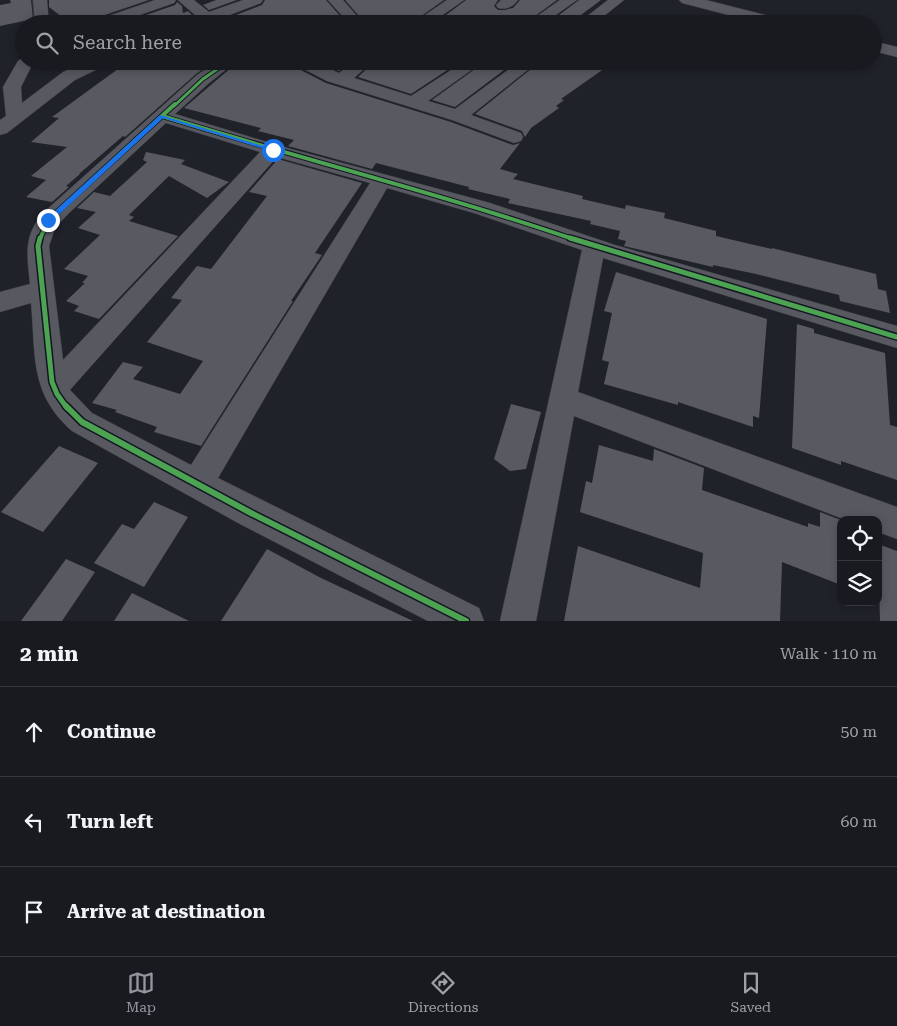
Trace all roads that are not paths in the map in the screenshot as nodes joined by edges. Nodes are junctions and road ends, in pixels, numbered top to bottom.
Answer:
1 (40, 0) edge
2 (169, 0) edge
3 (185, 0) edge
4 (256, 0) edge
5 (336, 0) edge
6 (456, 0) edge
7 (570, 0) edge
8 (617, 0) edge
9 (687, 0) edge
10 (41, 15) edge
11 (125, 15) edge
12 (205, 15) edge
13 (223, 15) edge
14 (349, 15) edge
15 (434, 15) edge
16 (547, 15) edge
17 (596, 15) edge
18 (747, 15) edge
19 (882, 48) edge
20 (897, 52) edge
21 (21, 70) edge
22 (82, 70) edge
23 (216, 70) edge
24 (327, 70) edge
25 (354, 70) edge
26 (462, 70) edge
27 (520, 70) edge
28 (342, 80) junction
29 (414, 102) junction
30 (162, 116) junction
31 (458, 116) junction
32 (7, 124) edge
33 (514, 137) dead end
34 (273, 150) junction
35 (382, 180) junction
36 (594, 246) junction
37 (35, 293) junction
38 (0, 302) edge
39 (897, 337) edge
40 (54, 388) junction
41 (563, 399) junction
42 (197, 484) junction
43 (897, 523) edge
44 (466, 621) edge
45 (518, 621) edge

1 - 10 street
2 - 11 street
3 - 12 street
4 - 13 street
5 - 14 street
6 - 15 street
7 - 16 street
8 - 17 street
9 - 18 street
19 - 20 street
21 - 32 street
22 - 32 street
23 - 30 street
24 - 28 street
25 - 28 street
26 - 29 street
27 - 31 street
28 - 29 street
29 - 31 street
30 - 34 street
30 - 37 street
31 - 33 street
34 - 35 street
34 - 40 street
35 - 36 street
35 - 42 street
36 - 39 street
36 - 41 street
37 - 38 street
37 - 40 street
40 - 42 street
41 - 43 street
41 - 45 street
42 - 44 street

